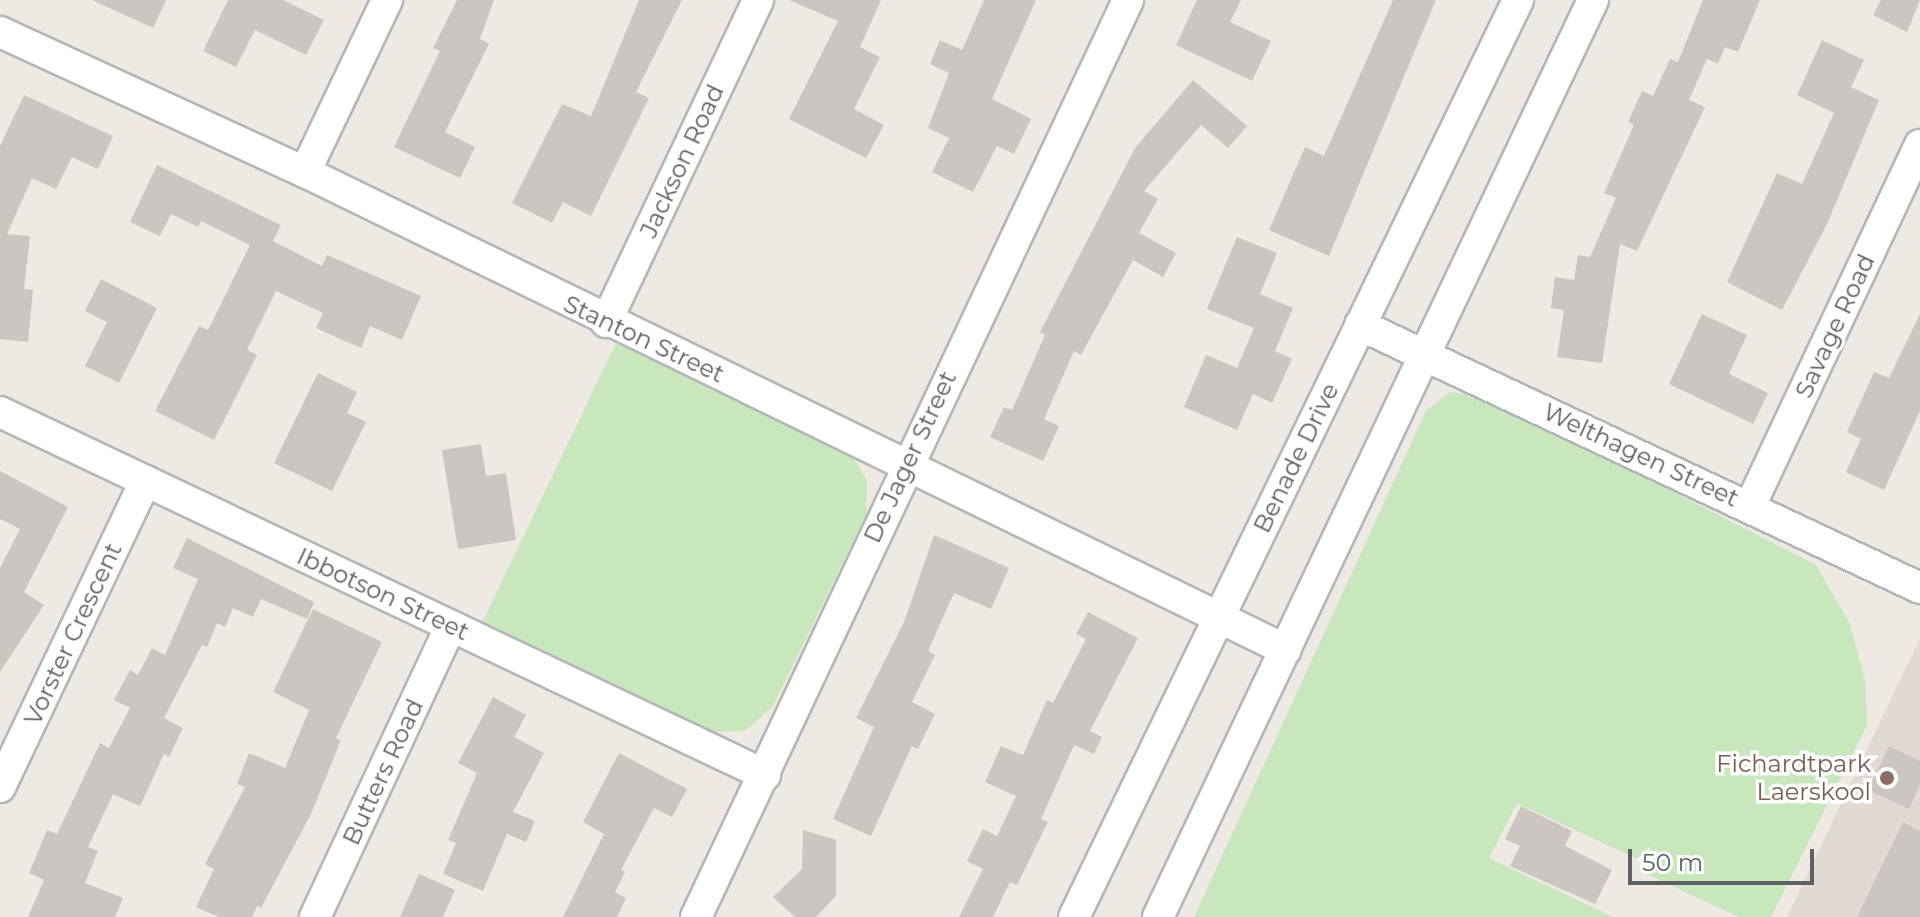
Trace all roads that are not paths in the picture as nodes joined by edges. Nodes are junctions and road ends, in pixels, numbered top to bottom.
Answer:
1 (387, 0) edge
2 (758, 0) edge
3 (1128, 0) edge
4 (1518, 0) edge
5 (1593, 0) edge
6 (0, 32) edge
7 (1920, 145) edge
8 (305, 172) junction
9 (606, 322) junction
10 (1360, 325) junction
11 (1429, 356) junction
12 (0, 412) edge
13 (906, 463) junction
14 (145, 481) junction
15 (1750, 506) junction
16 (1920, 588) edge
17 (1219, 617) junction
18 (451, 626) junction
19 (1286, 650) junction
20 (765, 775) junction
21 (0, 787) edge
22 (1081, 915) edge
23 (315, 917) edge
24 (696, 917) edge
25 (1158, 917) edge

1 - 8 street
2 - 9 street, Jackson Road
3 - 13 street, De Jager Street
4 - 10 street, Benade Drive
5 - 11 street
6 - 8 street, Stanton Street
7 - 15 street, Savage Road
8 - 9 street, Stanton Street
9 - 13 street, Stanton Street
10 - 11 street, Welthagen Street
10 - 17 street, Benade Drive
11 - 15 street, Welthagen Street
11 - 19 street
12 - 14 street, Ibbotson Street
13 - 17 street, Stanton Street
13 - 20 street, De Jager Street
14 - 18 street, Ibbotson Street
14 - 21 street, Vorster Crescent
15 - 16 street, Welthagen Street
17 - 19 street, Stanton Street
17 - 22 street, Benade Drive
18 - 20 street, Ibbotson Street
18 - 23 street, Butters Road
19 - 25 street
20 - 24 street, De Jager Street

